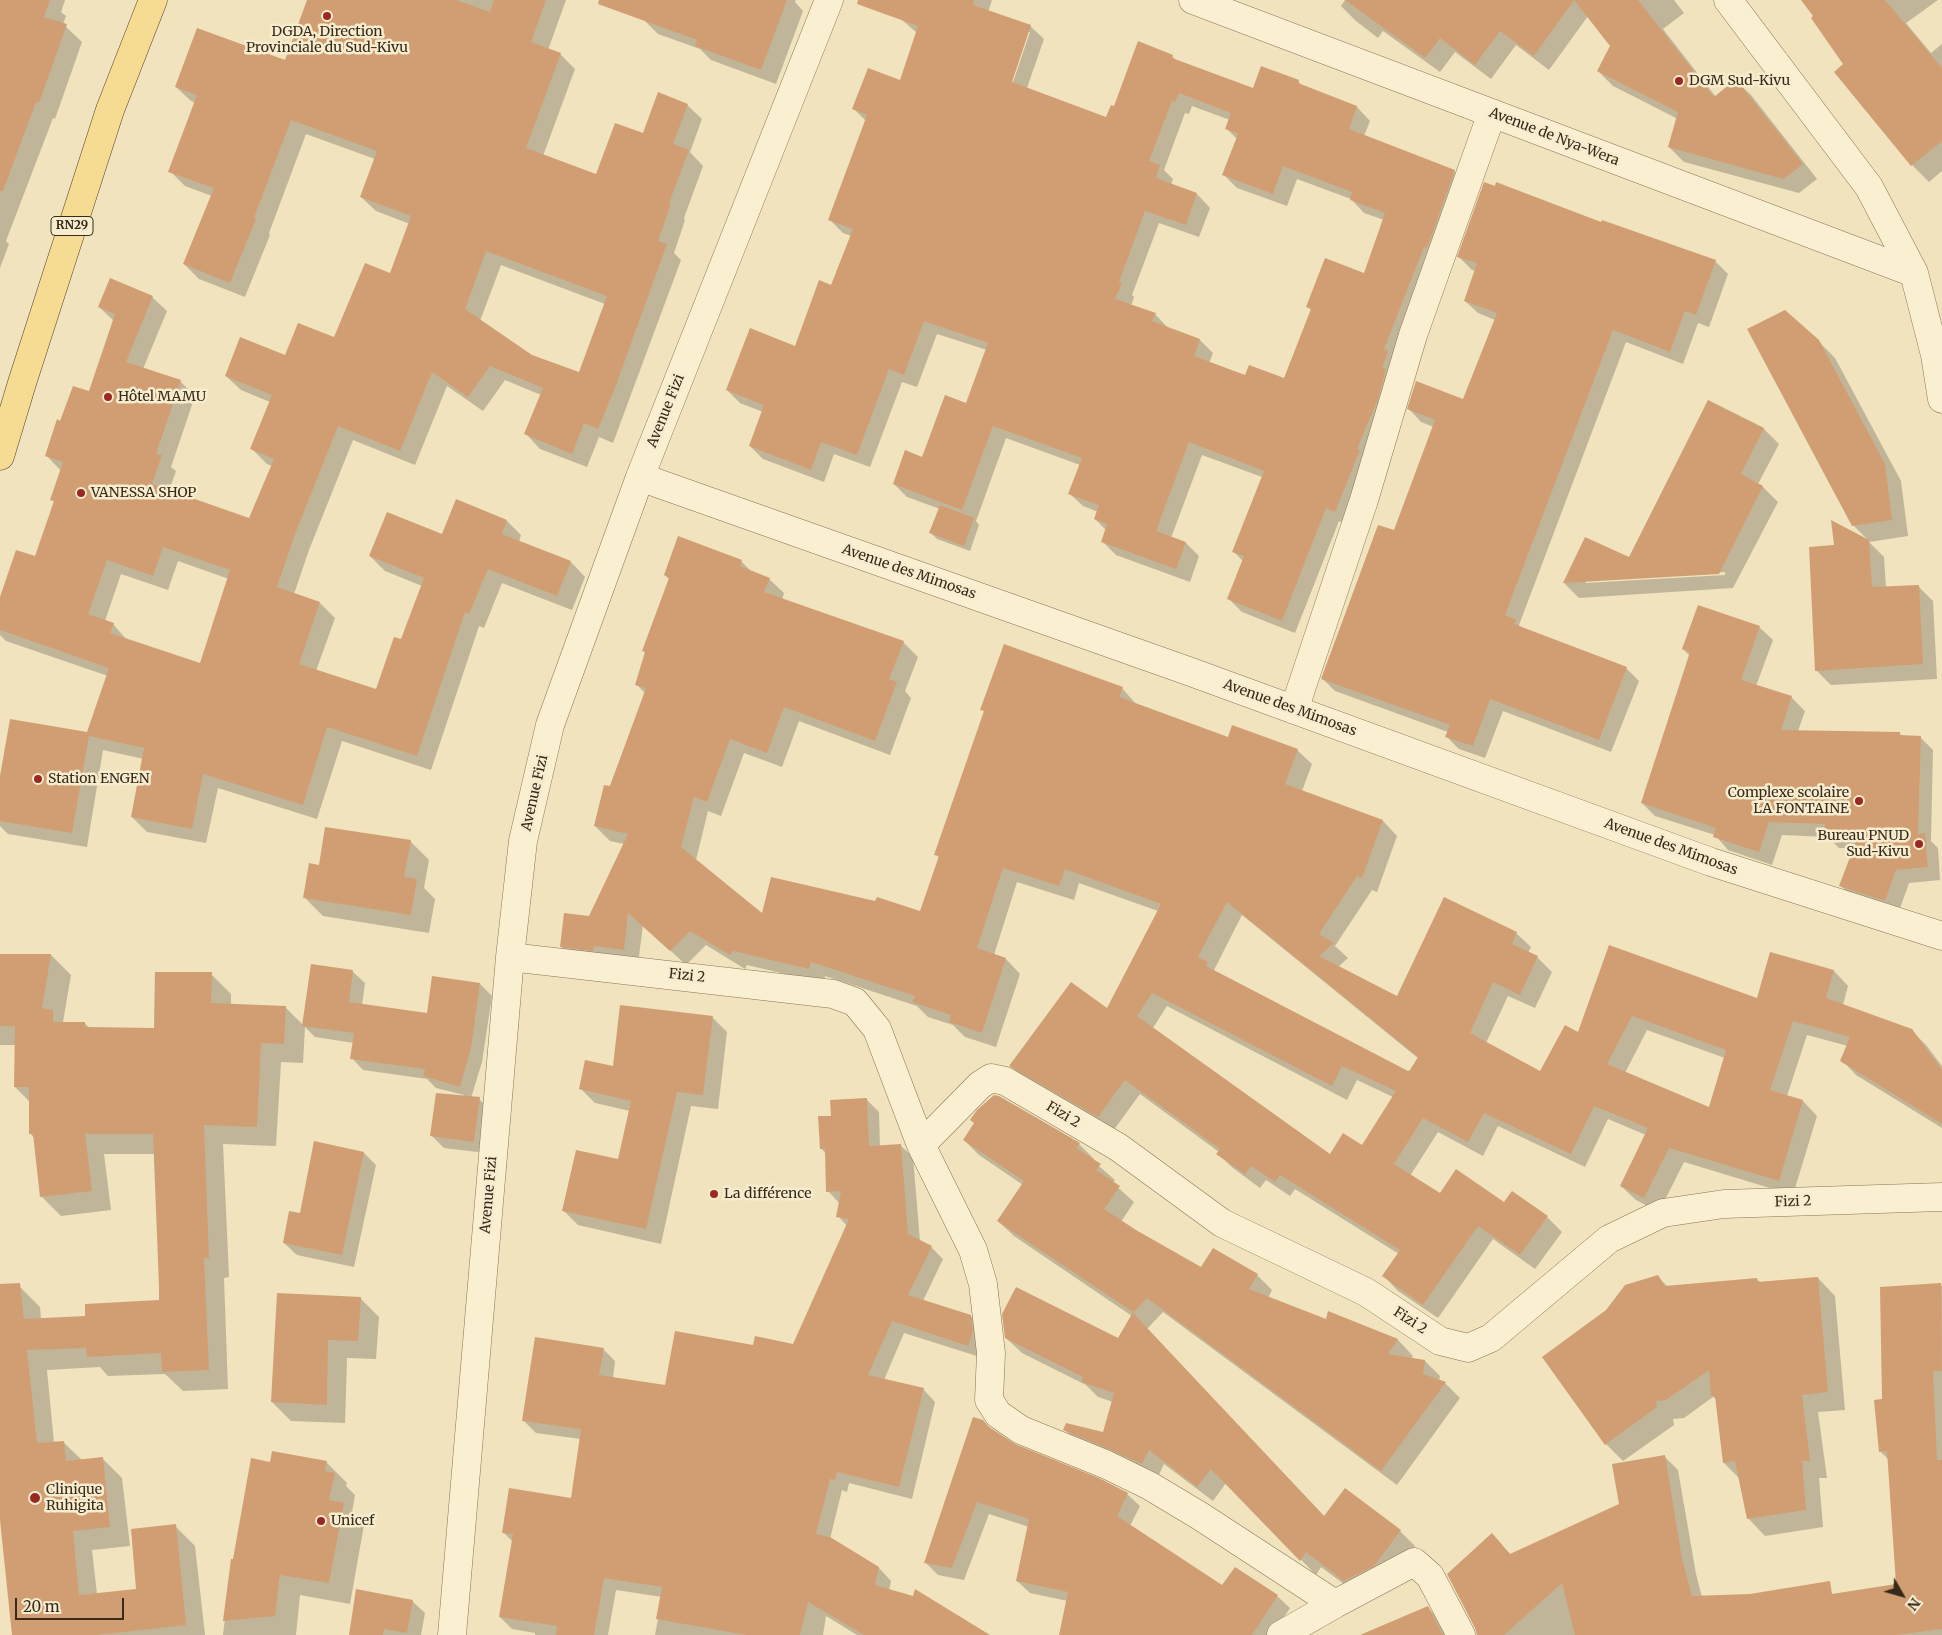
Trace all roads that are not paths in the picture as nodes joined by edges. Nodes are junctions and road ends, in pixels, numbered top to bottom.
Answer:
1 (153, 0) edge
2 (829, 0) edge
3 (1193, 0) edge
4 (1728, 0) edge
5 (1492, 113) junction
6 (1914, 273) junction
7 (1942, 398) edge
8 (0, 456) edge
9 (640, 477) junction
10 (1294, 710) junction
11 (1942, 936) edge
12 (510, 957) junction
13 (921, 1145) junction
14 (1942, 1197) edge
15 (1335, 1604) junction
16 (452, 1635) edge
17 (1281, 1635) edge
18 (1461, 1635) edge

1 - 8 main road, RN29
2 - 9 street, Avenue Fizi
3 - 5 street, Avenue de Nya-Wera
4 - 6 street
5 - 6 street, Avenue de Nya-Wera
5 - 10 street
6 - 7 street
9 - 10 street, Avenue des Mimosas
9 - 12 street, Avenue Fizi
10 - 11 street, Avenue des Mimosas
12 - 13 street, Fizi 2
12 - 16 street, Avenue Fizi
13 - 14 street, Fizi 2
13 - 15 street, Fizi 2
15 - 17 street
15 - 18 street

